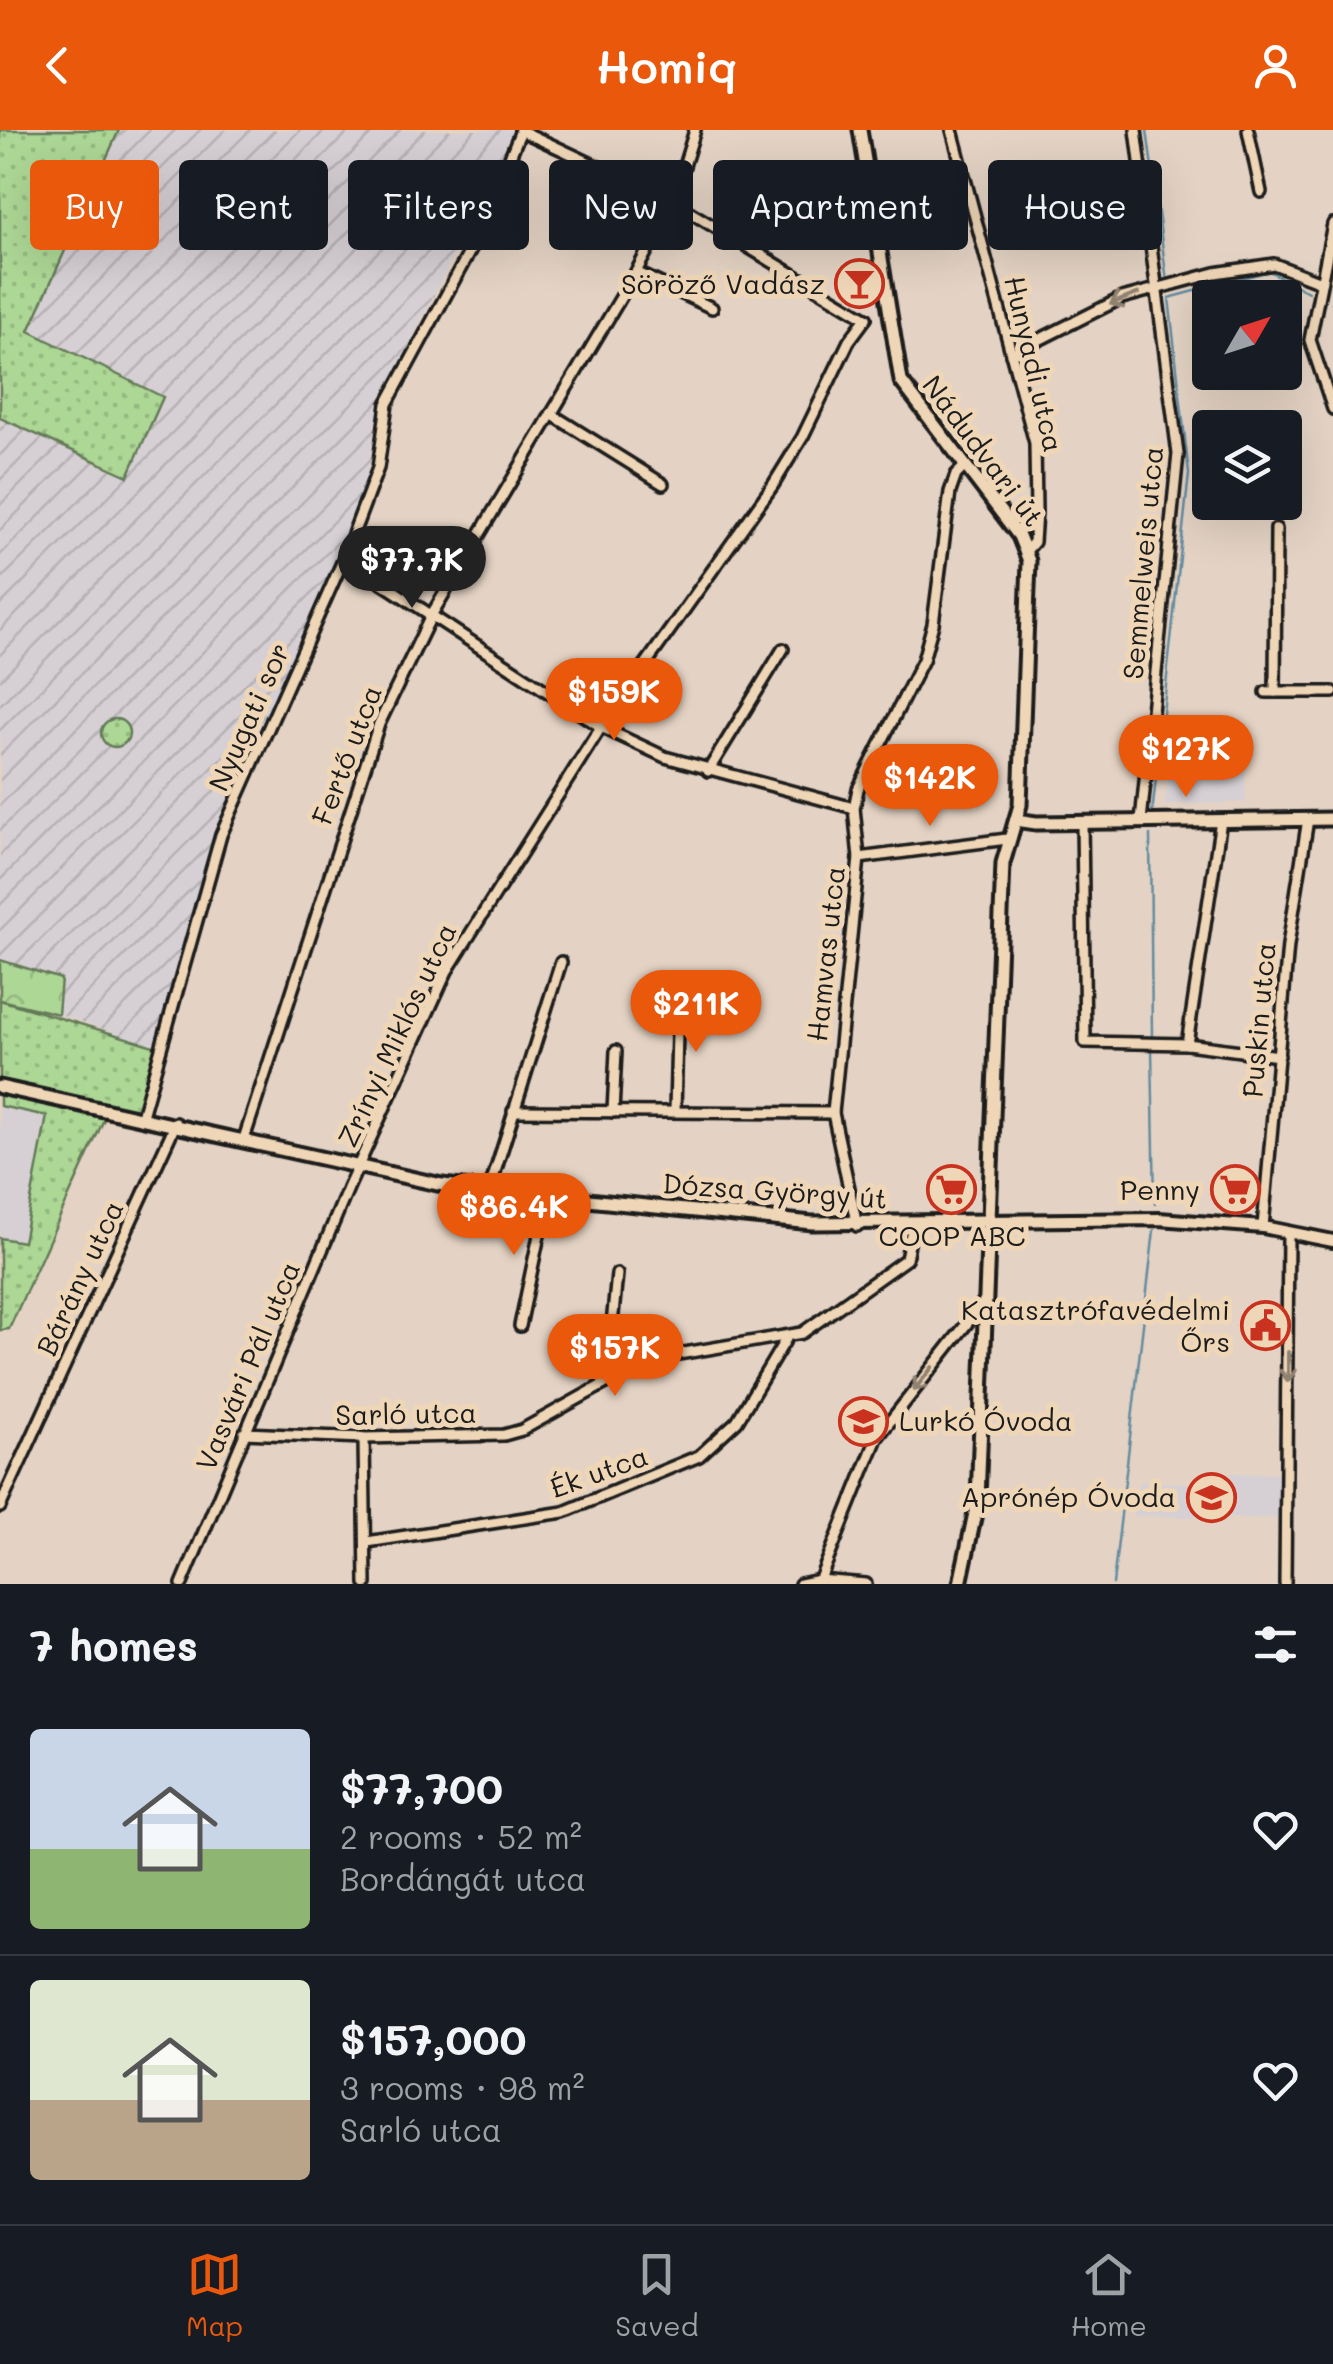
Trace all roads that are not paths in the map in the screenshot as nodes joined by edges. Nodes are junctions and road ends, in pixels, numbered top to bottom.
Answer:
1 (520, 130) edge
2 (695, 130) edge
3 (860, 130) edge
4 (952, 130) edge
5 (1136, 130) edge
6 (1248, 130) edge
7 (584, 160) edge
8 (686, 160) edge
9 (1260, 192) dead end
10 (693, 214) edge
11 (1333, 224) edge
12 (648, 250) edge
13 (636, 272) junction
14 (1318, 281) junction
15 (1158, 287) junction
16 (712, 308) dead end
17 (887, 316) junction
18 (866, 318) junction
19 (1010, 354) junction
20 (1333, 409) edge
21 (551, 414) junction
22 (964, 467) junction
23 (663, 484) dead end
24 (1276, 528) dead end
25 (1026, 551) junction
26 (344, 558) junction
27 (432, 614) junction
28 (783, 650) dead end
29 (1333, 692) edge
30 (601, 727) junction
31 (708, 771) junction
32 (854, 808) junction
33 (1333, 818) edge
34 (1308, 819) junction
35 (1016, 820) junction
36 (1220, 820) junction
37 (1082, 822) junction
38 (1141, 822) junction
39 (1007, 838) junction
40 (858, 858) junction
41 (561, 962) dead end
42 (684, 996) dead end
43 (1187, 1044) junction
44 (616, 1051) dead end
45 (1279, 1056) junction
46 (0, 1087) edge
47 (675, 1111) junction
48 (513, 1112) junction
49 (612, 1112) junction
50 (833, 1113) junction
51 (142, 1116) junction
52 (176, 1123) junction
53 (244, 1138) junction
54 (360, 1168) junction
55 (489, 1192) junction
56 (547, 1197) junction
57 (989, 1221) junction
58 (912, 1224) junction
59 (858, 1226) junction
60 (1263, 1227) junction
61 (1290, 1235) junction
62 (1333, 1241) edge
63 (617, 1274) dead end
64 (984, 1303) junction
65 (520, 1326) dead end
66 (786, 1339) junction
67 (619, 1374) junction
68 (244, 1433) junction
69 (364, 1438) junction
70 (0, 1506) edge
71 (366, 1542) junction
72 (818, 1582) edge
73 (182, 1584) edge
74 (366, 1584) edge
75 (800, 1584) edge
76 (866, 1584) edge
77 (960, 1584) edge
78 (1285, 1584) edge

1 - 7 street
1 - 26 street, Nyugati sor
2 - 8 street, Fertő utca
3 - 17 main road, Nádudvari út
4 - 19 street, Hunyadi utca
5 - 15 street, Semmelweis utca
6 - 9 street
10 - 18 street
11 - 14 street
12 - 13 street, Fertő utca
13 - 16 street
13 - 21 street, Fertő utca
14 - 15 street
14 - 20 street
15 -> 19 street
15 - 38 street, Semmelweis utca
17 - 18 street
17 - 22 main road, Nádudvari út
18 - 30 street, Zrínyi Miklós utca
19 - 25 street, Hunyadi utca
21 - 23 street
21 - 27 street, Fertő utca
22 - 25 main road, Nádudvari út
22 - 32 street, Hamvas utca
24 - 29 street
25 - 35 main road, Nádudvari út
26 - 27 street
26 - 51 street, Nyugati sor
27 - 30 street
27 - 53 street, Fertő utca
28 - 31 street
30 - 31 street
30 - 54 street, Zrínyi Miklós utca
31 - 32 street
32 - 40 street, Hamvas utca
33 - 34 main road
34 - 36 main road
34 - 45 street, Puskin utca
35 - 37 main road
35 - 39 main road, Nádudvari út
36 - 38 main road
36 - 43 street
37 - 38 main road
37 - 43 street
39 - 40 street
39 - 57 main road, Nádudvari út
40 - 50 street, Hamvas utca
41 - 48 street
42 - 47 street
43 - 45 street
44 - 49 street
45 - 60 street, Puskin utca
46 - 51 main road, Dózsa György út
47 - 49 street
47 - 50 street
48 - 49 street
48 - 55 street
50 - 59 street, Hamvas utca
51 - 52 main road, Dózsa György út
52 - 53 main road, Dózsa György út
52 - 70 street, Bárány utca
53 - 54 main road, Dózsa György út
54 - 55 main road, Dózsa György út
54 - 68 street, Vasvári Pál utca
55 - 56 main road, Dózsa György út
56 - 59 main road, Dózsa György út
56 - 65 street
57 - 58 main road, Dózsa György út
57 - 60 street, Dózsa György út
57 - 64 main road, Nádudvari út
58 - 59 main road, Dózsa György út
58 - 66 street, Sarló utca
60 - 61 street, Dózsa György út
61 - 62 street, Dózsa György út
61 -> 78 street
63 - 67 street
64 -> 72 street
64 - 77 main road, Nádudvari út
66 - 67 street, Sarló utca
66 - 71 street, Ék utca
67 - 69 street, Sarló utca
68 - 69 street, Sarló utca
68 - 73 street, Vasvári Pál utca
69 - 71 street
71 - 74 street
72 - 75 street
72 - 76 street

